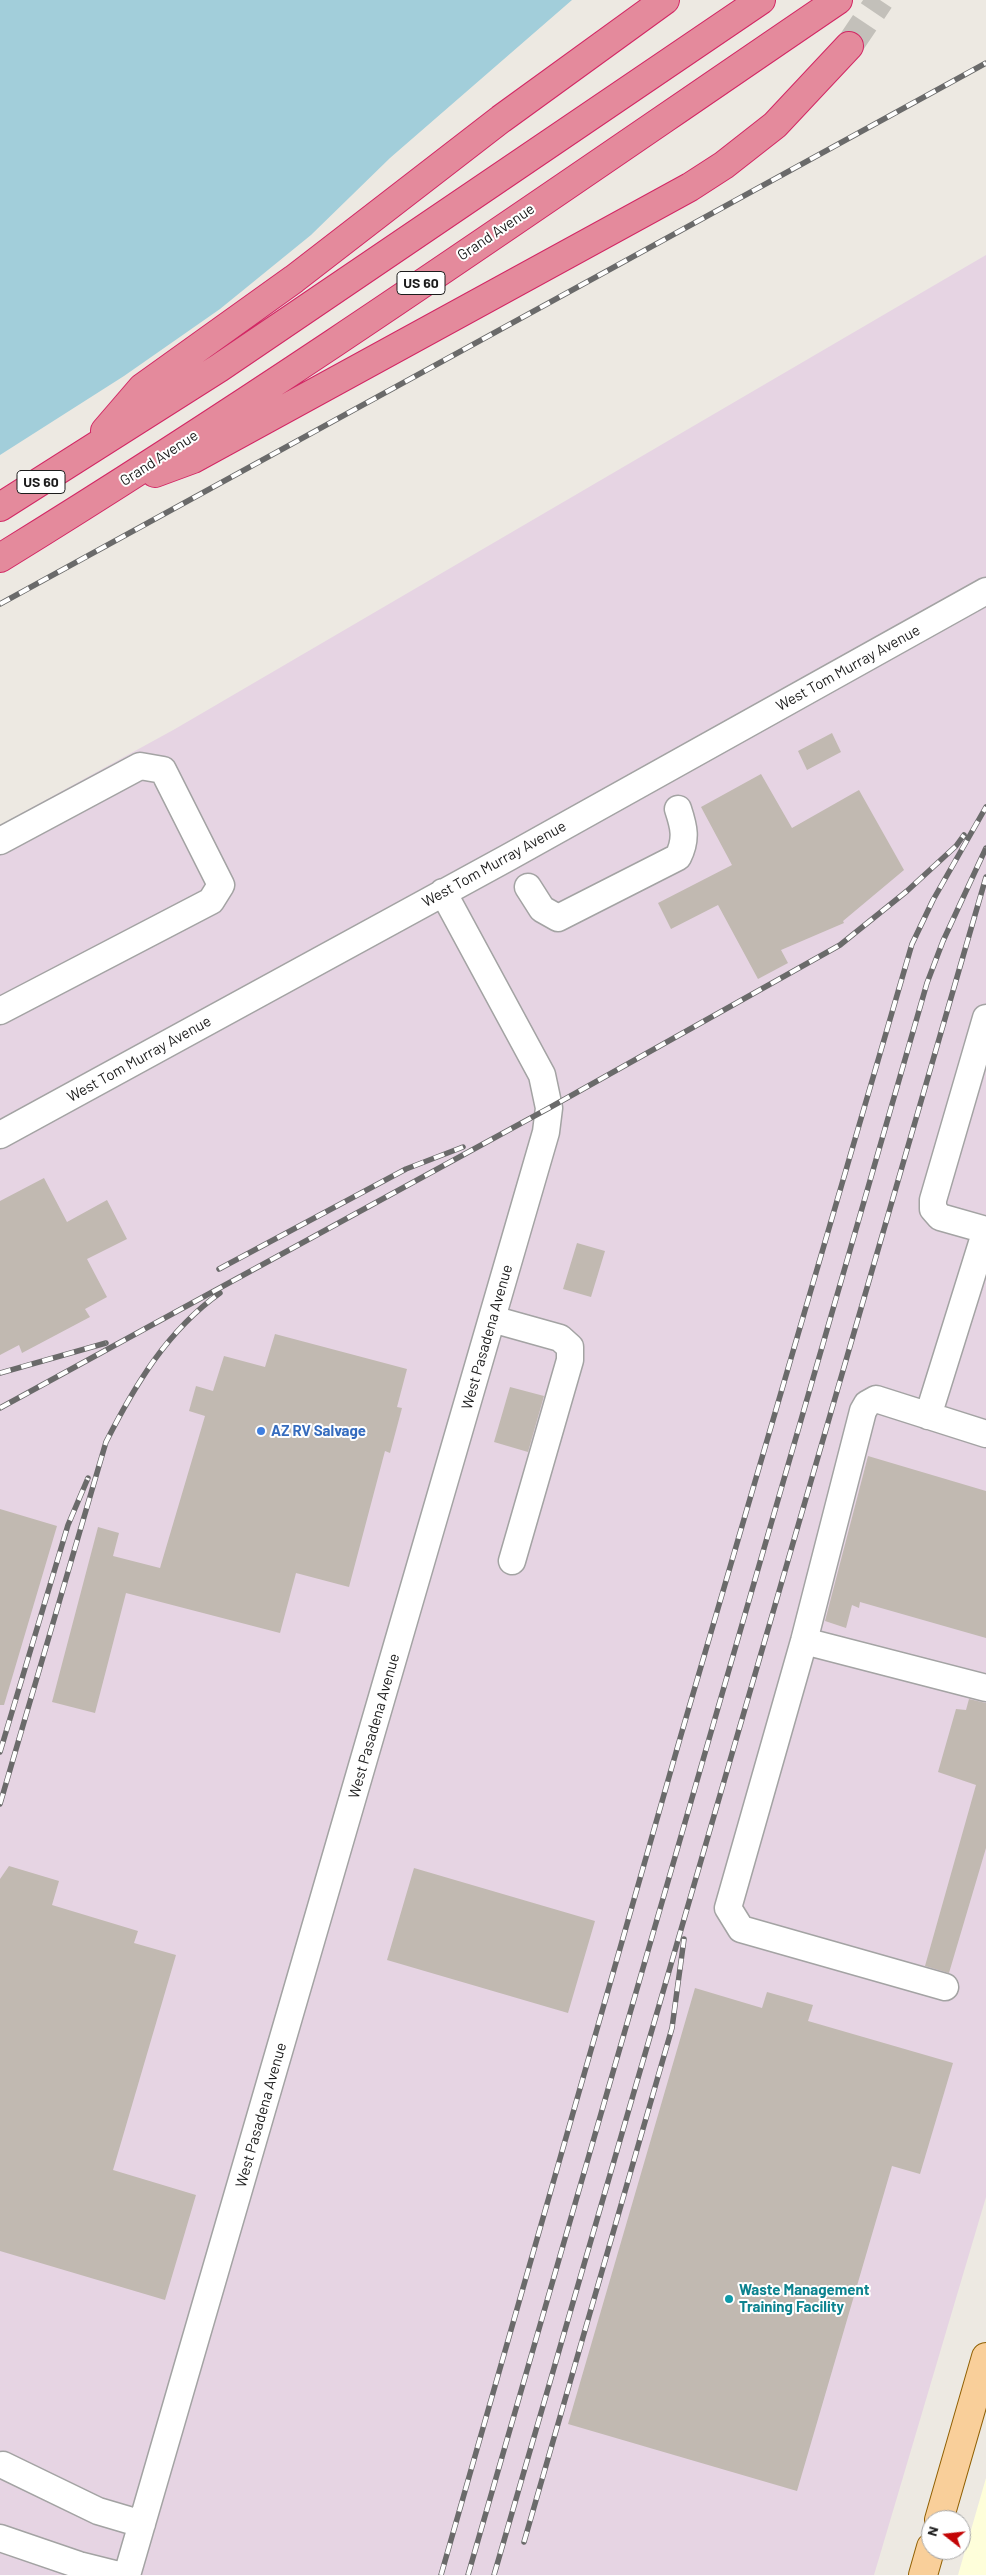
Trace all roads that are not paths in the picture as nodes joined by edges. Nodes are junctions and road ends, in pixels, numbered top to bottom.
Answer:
1 (665, 0) edge
2 (761, 0) edge
3 (838, 0) edge
4 (849, 46) tunnel mouth
5 (83, 456) junction
6 (116, 486) junction
7 (0, 507) edge
8 (0, 558) edge
9 (986, 591) edge
10 (678, 809) dead end
11 (0, 841) edge
12 (528, 887) dead end
13 (443, 892) junction
14 (0, 1011) edge
15 (986, 1018) edge
16 (0, 1135) edge
17 (986, 1230) edge
18 (492, 1320) junction
19 (928, 1416) junction
20 (986, 1434) edge
21 (512, 1561) dead end
22 (804, 1641) junction
23 (986, 1688) edge
24 (945, 1987) dead end
25 (986, 2357) edge
26 (3, 2465) dead end
27 (942, 2510) edge
28 (142, 2524) junction
29 (0, 2538) edge
30 (927, 2560) edge
31 (119, 2575) edge
32 (127, 2575) edge
33 (923, 2575) edge

1 - 5 highway
2 - 5 highway, US 60
3 - 6 highway, Grand Avenue / US 60
4 - 6 highway
5 - 7 highway, US 60
6 - 8 highway, Grand Avenue / US 60
9 - 13 street, West Tom Murray Avenue
10 - 12 street
11 - 14 street
13 - 16 street, West Tom Murray Avenue
13 - 18 street, West Pasadena Avenue
15 - 17 street
17 - 19 street
18 - 21 street
18 - 28 street, West Pasadena Avenue
19 - 20 street
19 - 22 street
22 - 23 street
22 - 24 street
25 - 27 main road
26 - 28 street
28 - 32 street, West Pasadena Avenue
29 - 31 street
30 - 33 main road

